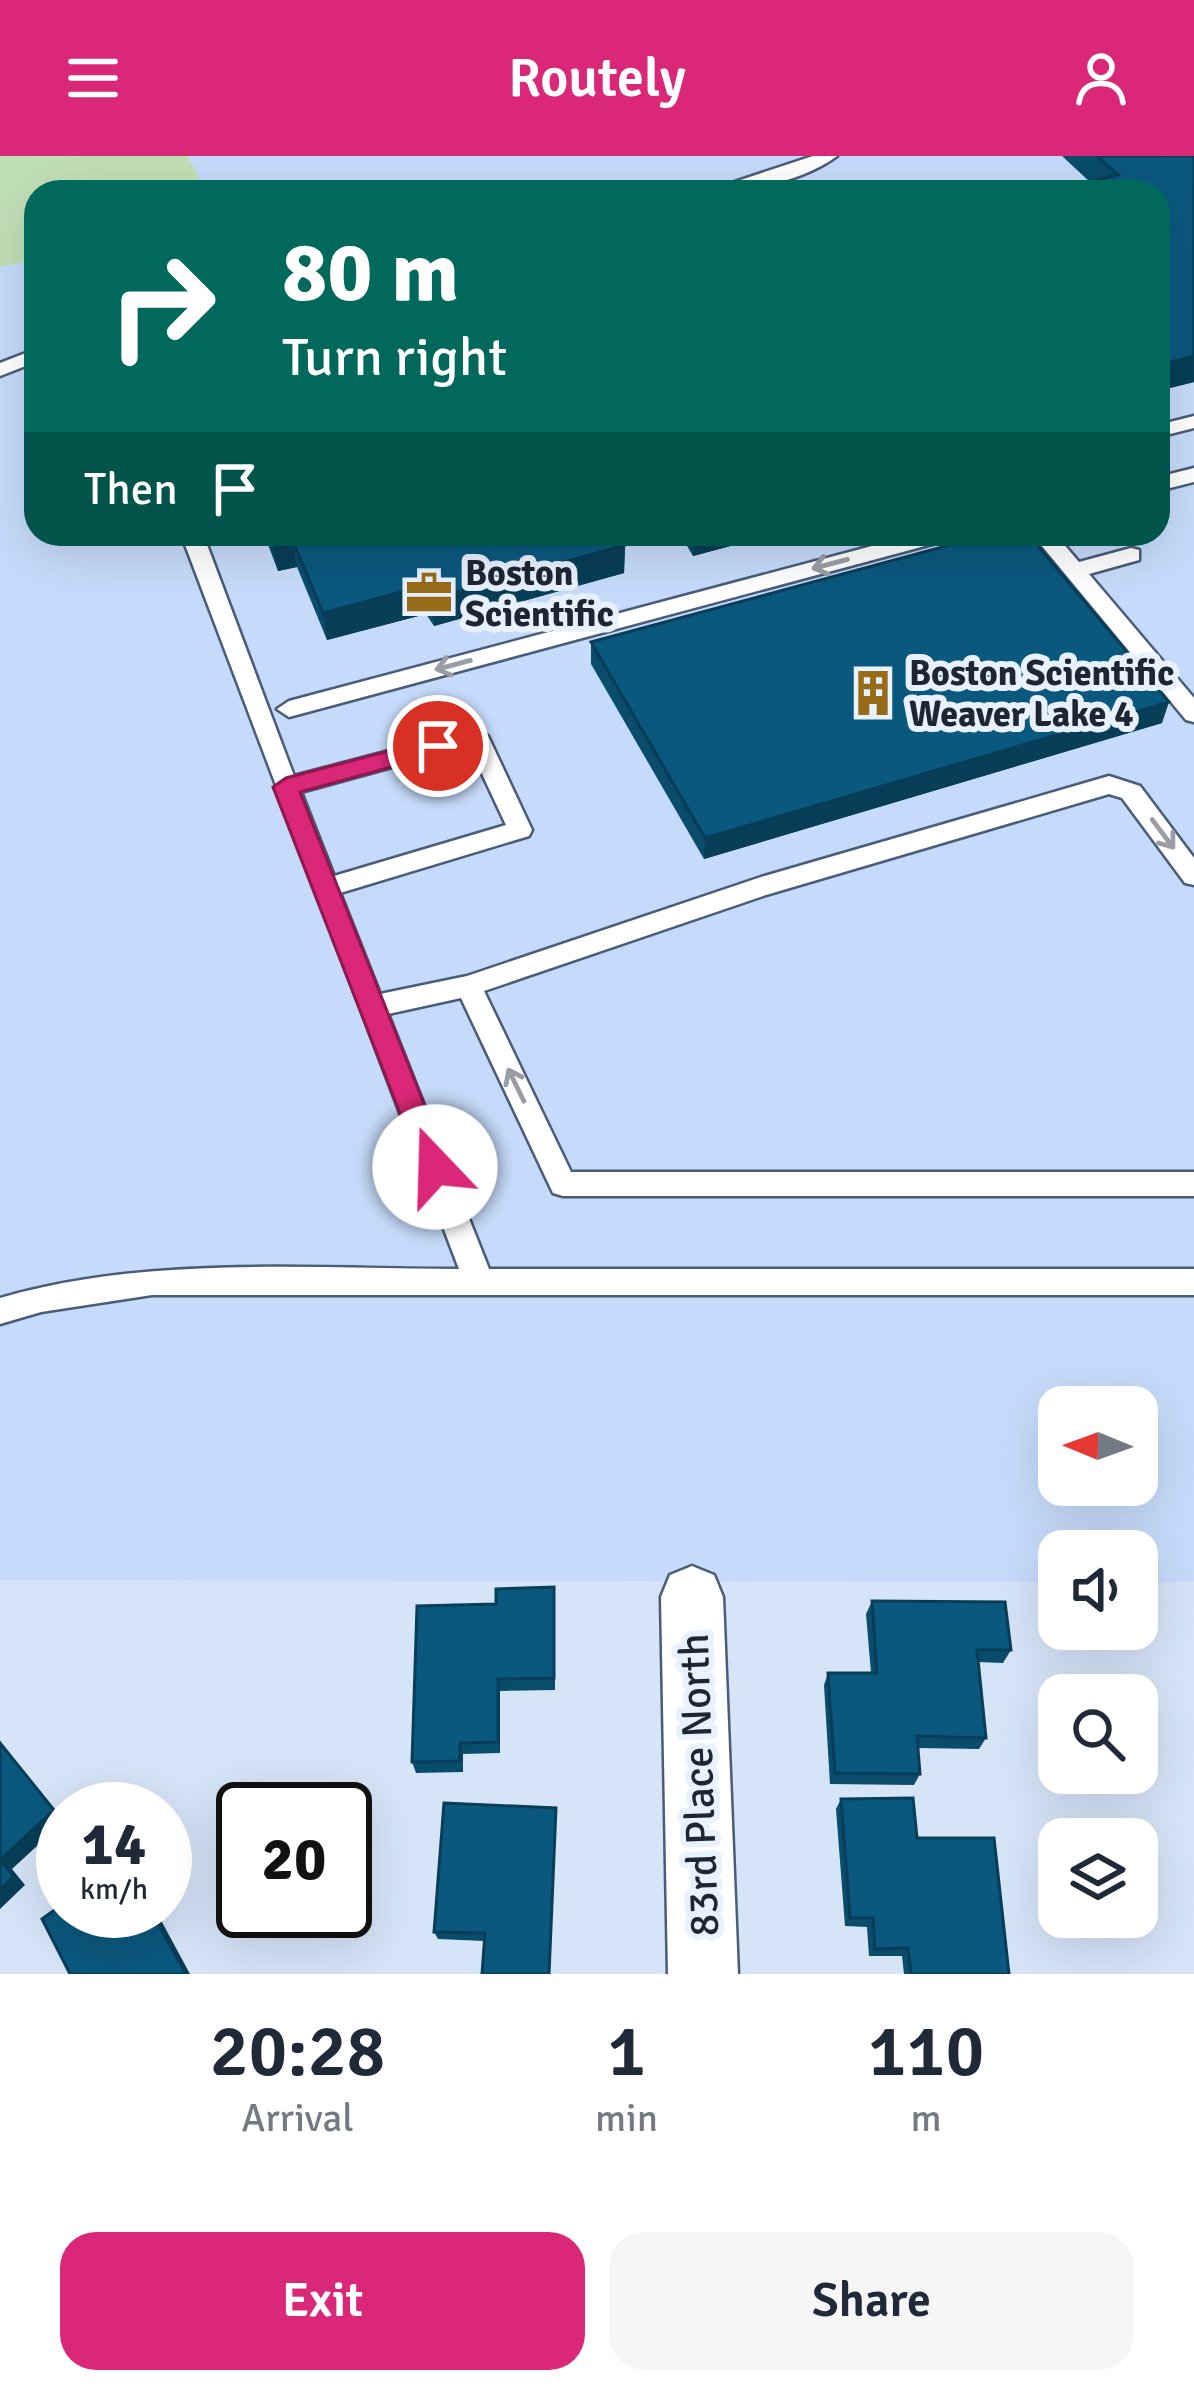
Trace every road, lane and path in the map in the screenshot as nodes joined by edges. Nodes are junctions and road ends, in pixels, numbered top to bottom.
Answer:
1 (827, 156) edge
2 (758, 180) edge
3 (197, 546) edge
4 (898, 546) edge
5 (1052, 546) edge
6 (1132, 555) dead end
7 (1074, 571) junction
8 (290, 709) dead end
9 (1194, 714) edge
10 (286, 787) junction
11 (1194, 876) edge
12 (326, 888) junction
13 (469, 986) junction
14 (375, 1006) junction
15 (1194, 1184) edge
16 (479, 1282) junction
17 (1194, 1282) edge
18 (0, 1311) edge
19 (692, 1597) dead end
20 (703, 1974) edge

1 - 2 lane
3 - 10 lane
4 -> 8 lane
5 - 7 lane
6 - 7 lane
7 - 9 lane
10 - 12 lane
10 - 12 lane
13 -> 11 lane
12 - 14 lane
13 - 14 lane
15 -> 13 lane
14 - 16 lane
16 - 17 lane
16 - 18 lane
19 - 20 street, 83rd Place North

